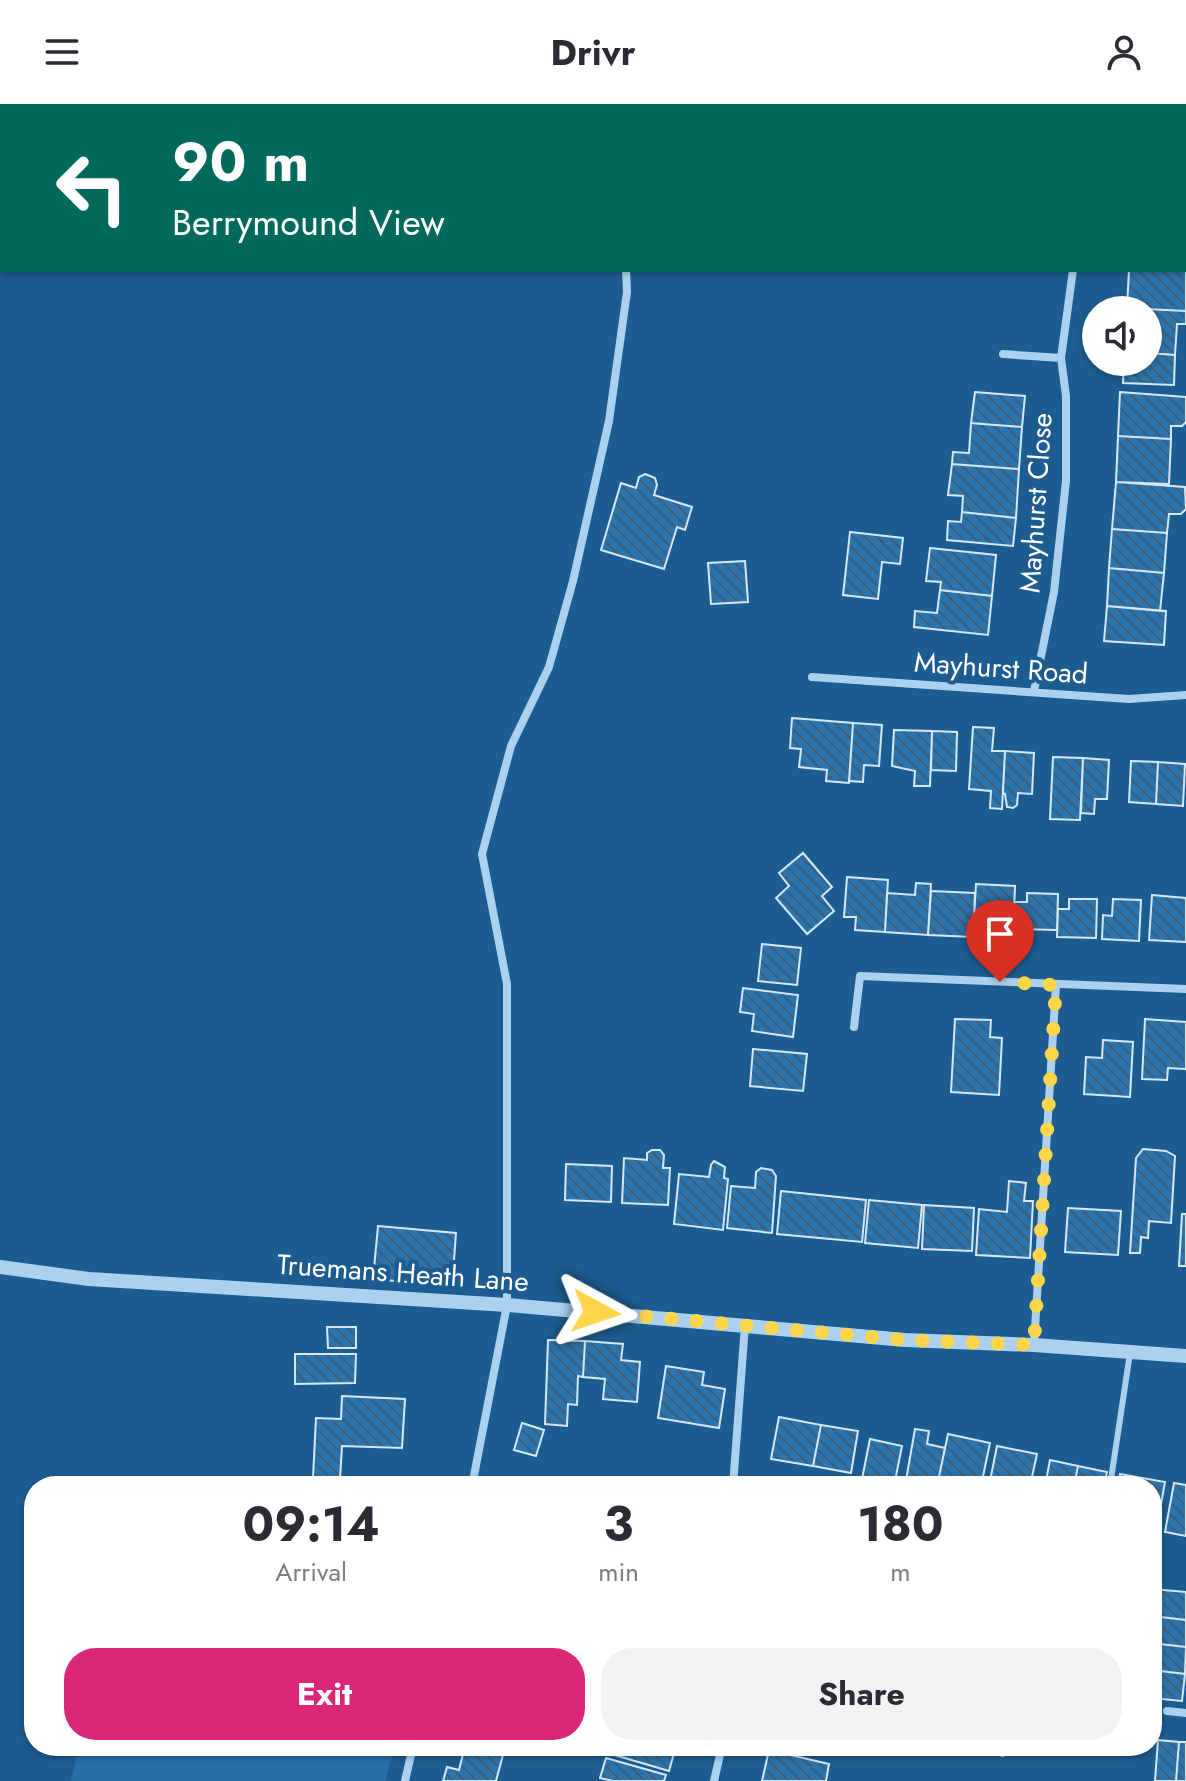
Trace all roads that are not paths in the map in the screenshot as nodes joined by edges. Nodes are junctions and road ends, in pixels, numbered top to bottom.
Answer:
1 (626, 272) edge
2 (1073, 272) edge
3 (1003, 354) dead end
4 (1061, 358) junction
5 (812, 677) dead end
6 (1034, 691) junction
7 (1186, 695) edge
8 (1056, 985) junction
9 (1186, 989) edge
10 (854, 1027) dead end
11 (0, 1267) edge
12 (507, 1305) junction
13 (745, 1325) junction
14 (1034, 1345) junction
15 (1130, 1353) junction
16 (1186, 1356) edge
17 (474, 1476) edge
18 (734, 1476) edge
19 (1112, 1476) edge
20 (1167, 1711) dead end
21 (1186, 1713) edge
22 (411, 1756) edge
23 (720, 1756) edge
24 (405, 1781) edge
25 (714, 1781) edge

1 - 12 street
2 - 4 street, Mayhurst Close
3 - 4 street
4 - 6 street, Mayhurst Close
5 - 6 street, Mayhurst Road
6 - 7 street, Mayhurst Road
8 - 9 street
8 - 10 street
8 - 14 street
11 - 12 street, Truemans Heath Lane
12 - 13 street, Truemans Heath Lane
12 - 17 street
13 - 14 street, Truemans Heath Lane
13 - 18 street
14 - 15 street, Truemans Heath Lane
15 - 16 street, Truemans Heath Lane
15 - 19 lane
20 - 21 street
22 - 24 street
23 - 25 street

